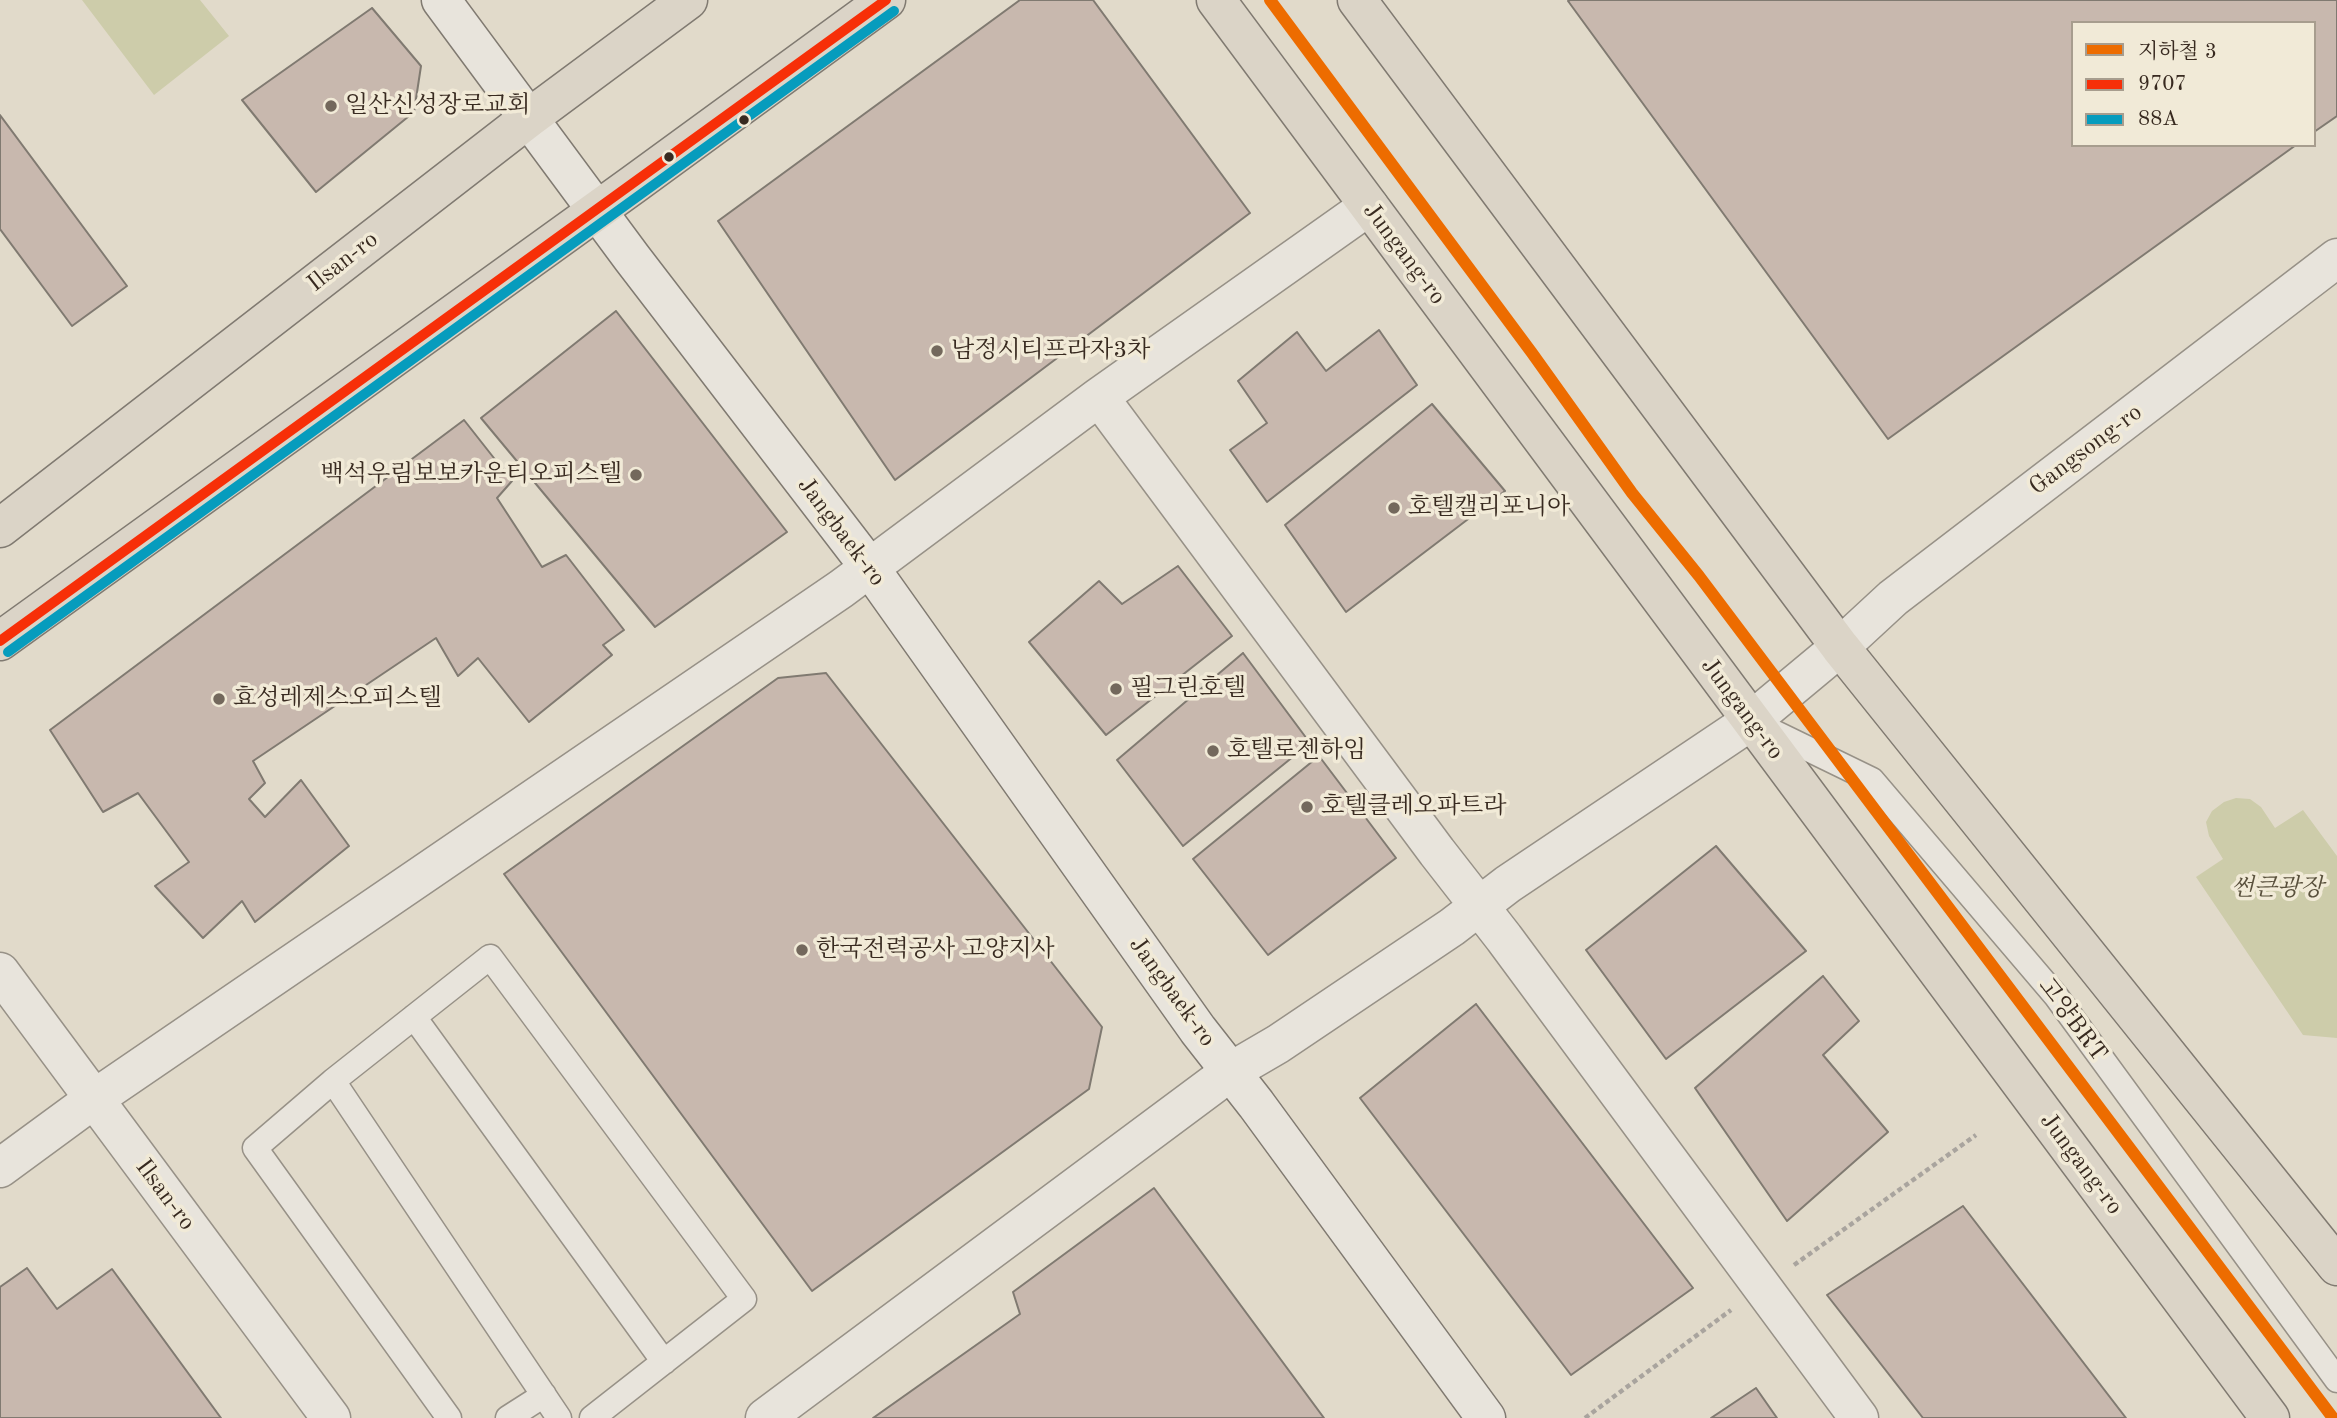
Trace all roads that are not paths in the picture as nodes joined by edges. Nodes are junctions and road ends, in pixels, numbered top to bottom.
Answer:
1 (441, 0) edge
2 (688, 0) edge
3 (886, 0) edge
4 (1216, 0) edge
5 (1357, 0) edge
6 (528, 118) junction
7 (1369, 206) junction
8 (598, 210) junction
9 (2337, 258) edge
10 (1099, 397) junction
11 (0, 528) edge
12 (870, 568) junction
13 (0, 640) edge
14 (1840, 647) junction
15 (1751, 721) junction
16 (1481, 906) junction
17 (0, 972) edge
18 (414, 1017) junction
19 (1230, 1072) junction
20 (332, 1081) junction
21 (94, 1099) junction
22 (0, 1168) edge
23 (2310, 1231) junction
24 (2337, 1266) edge
25 (2337, 1287) edge
26 (664, 1362) junction
27 (2337, 1380) edge
28 (544, 1395) junction
29 (331, 1418) edge
30 (449, 1418) edge
31 (508, 1418) edge
32 (559, 1418) edge
33 (592, 1418) edge
34 (765, 1418) edge
35 (1486, 1418) edge
36 (1859, 1418) edge
37 (2270, 1418) edge

1 - 6 street, Jangbaek-ro
2 - 6 main road, Ilsan-ro
3 - 8 main road
4 - 7 main road, Jungang-ro
5 - 14 main road
6 - 8 street, Jangbaek-ro
6 - 11 main road, Ilsan-ro
7 - 10 street
7 - 15 main road, Jungang-ro
8 - 12 street, Jangbaek-ro
8 - 13 main road
9 - 14 street, Gangsong-ro
10 - 12 street
10 - 16 street
12 - 19 street, Jangbaek-ro
12 - 21 street
14 - 15 street, Jangbaek-ro
14 - 23 main road
15 - 16 street, Jangbaek-ro
15 - 27 lane, 고양BRT
15 - 37 main road, Jungang-ro
16 - 19 street, Jangbaek-ro
16 - 36 street
17 - 21 street, Ilsan-ro
18 - 20 lane
18 - 26 lane
18 - 26 lane
19 - 34 street, Jangbaek-ro
19 - 35 street, Jangbaek-ro
20 - 28 lane
20 - 30 lane
21 - 22 street
21 - 29 street, Ilsan-ro
23 - 24 main road
23 - 25 lane
26 - 33 lane
28 - 31 lane
28 - 32 lane

